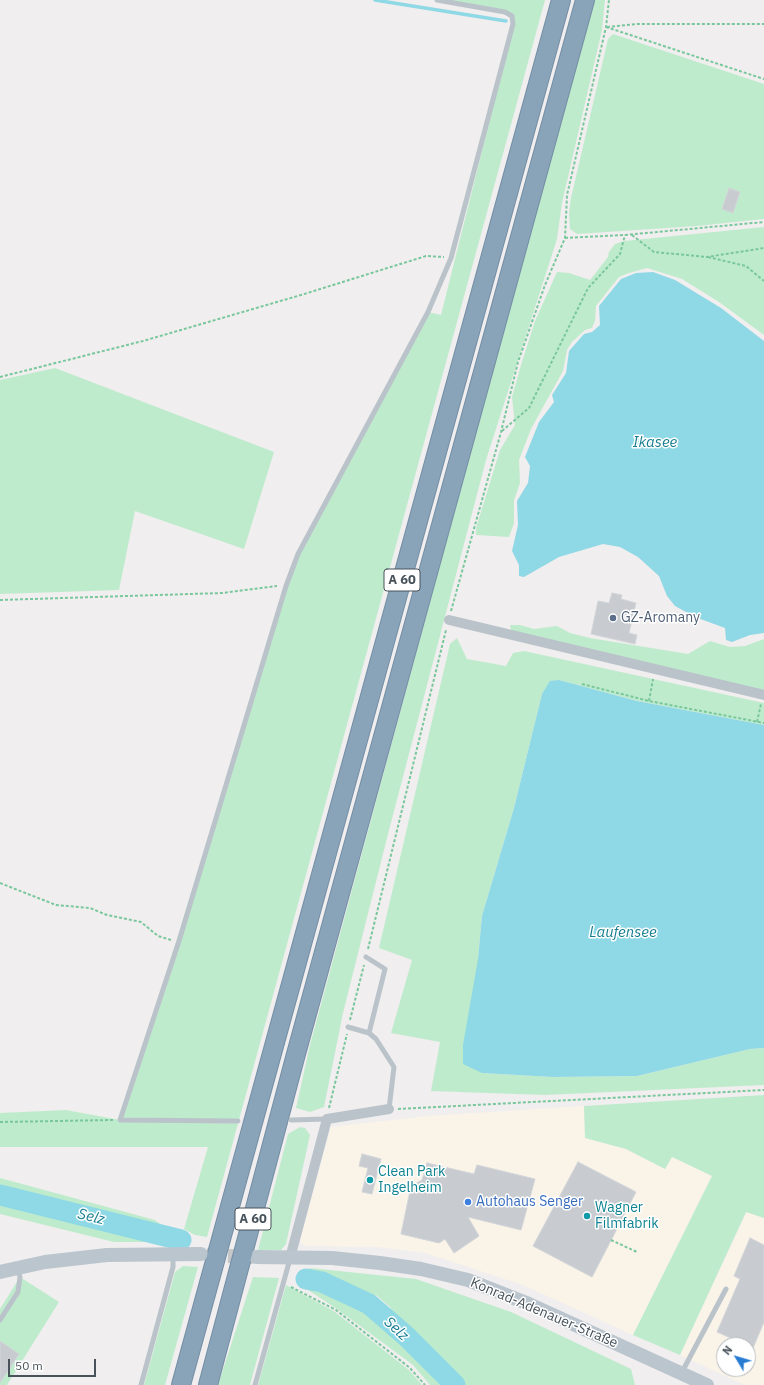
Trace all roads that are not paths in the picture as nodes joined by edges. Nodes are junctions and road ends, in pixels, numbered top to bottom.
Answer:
1 (437, 0) edge
2 (561, 0) edge
3 (585, 0) edge
4 (449, 620) road end
5 (763, 700) edge
6 (366, 957) road end
7 (348, 1027) road end
8 (369, 1033) junction
9 (389, 1109) joint
10 (327, 1119) junction
11 (291, 1120) dead end
12 (238, 1121) dead end
13 (173, 1254) junction
14 (201, 1254) tunnel mouth
15 (256, 1257) tunnel mouth
16 (290, 1258) junction
17 (18, 1268) junction
18 (0, 1272) edge
19 (726, 1289) dead end
20 (0, 1320) edge
21 (681, 1373) junction
22 (141, 1385) edge
23 (181, 1385) edge
24 (208, 1385) edge
25 (255, 1385) edge
26 (706, 1385) edge

1 - 12 lane
2 - 23 highway, A 60
3 - 24 highway, A 60
4 - 5 street
6 - 8 lane
7 - 8 lane
8 - 9 lane
9 - 10 street
10 - 11 lane
10 - 16 street
13 - 14 main road
13 - 17 main road
13 - 22 lane
15 - 16 main road, Konrad-Adenauer-Straße
16 - 21 main road, Konrad-Adenauer-Straße
16 - 25 lane
17 - 18 main road
17 - 20 lane
19 - 21 lane
21 - 26 main road, Konrad-Adenauer-Straße

